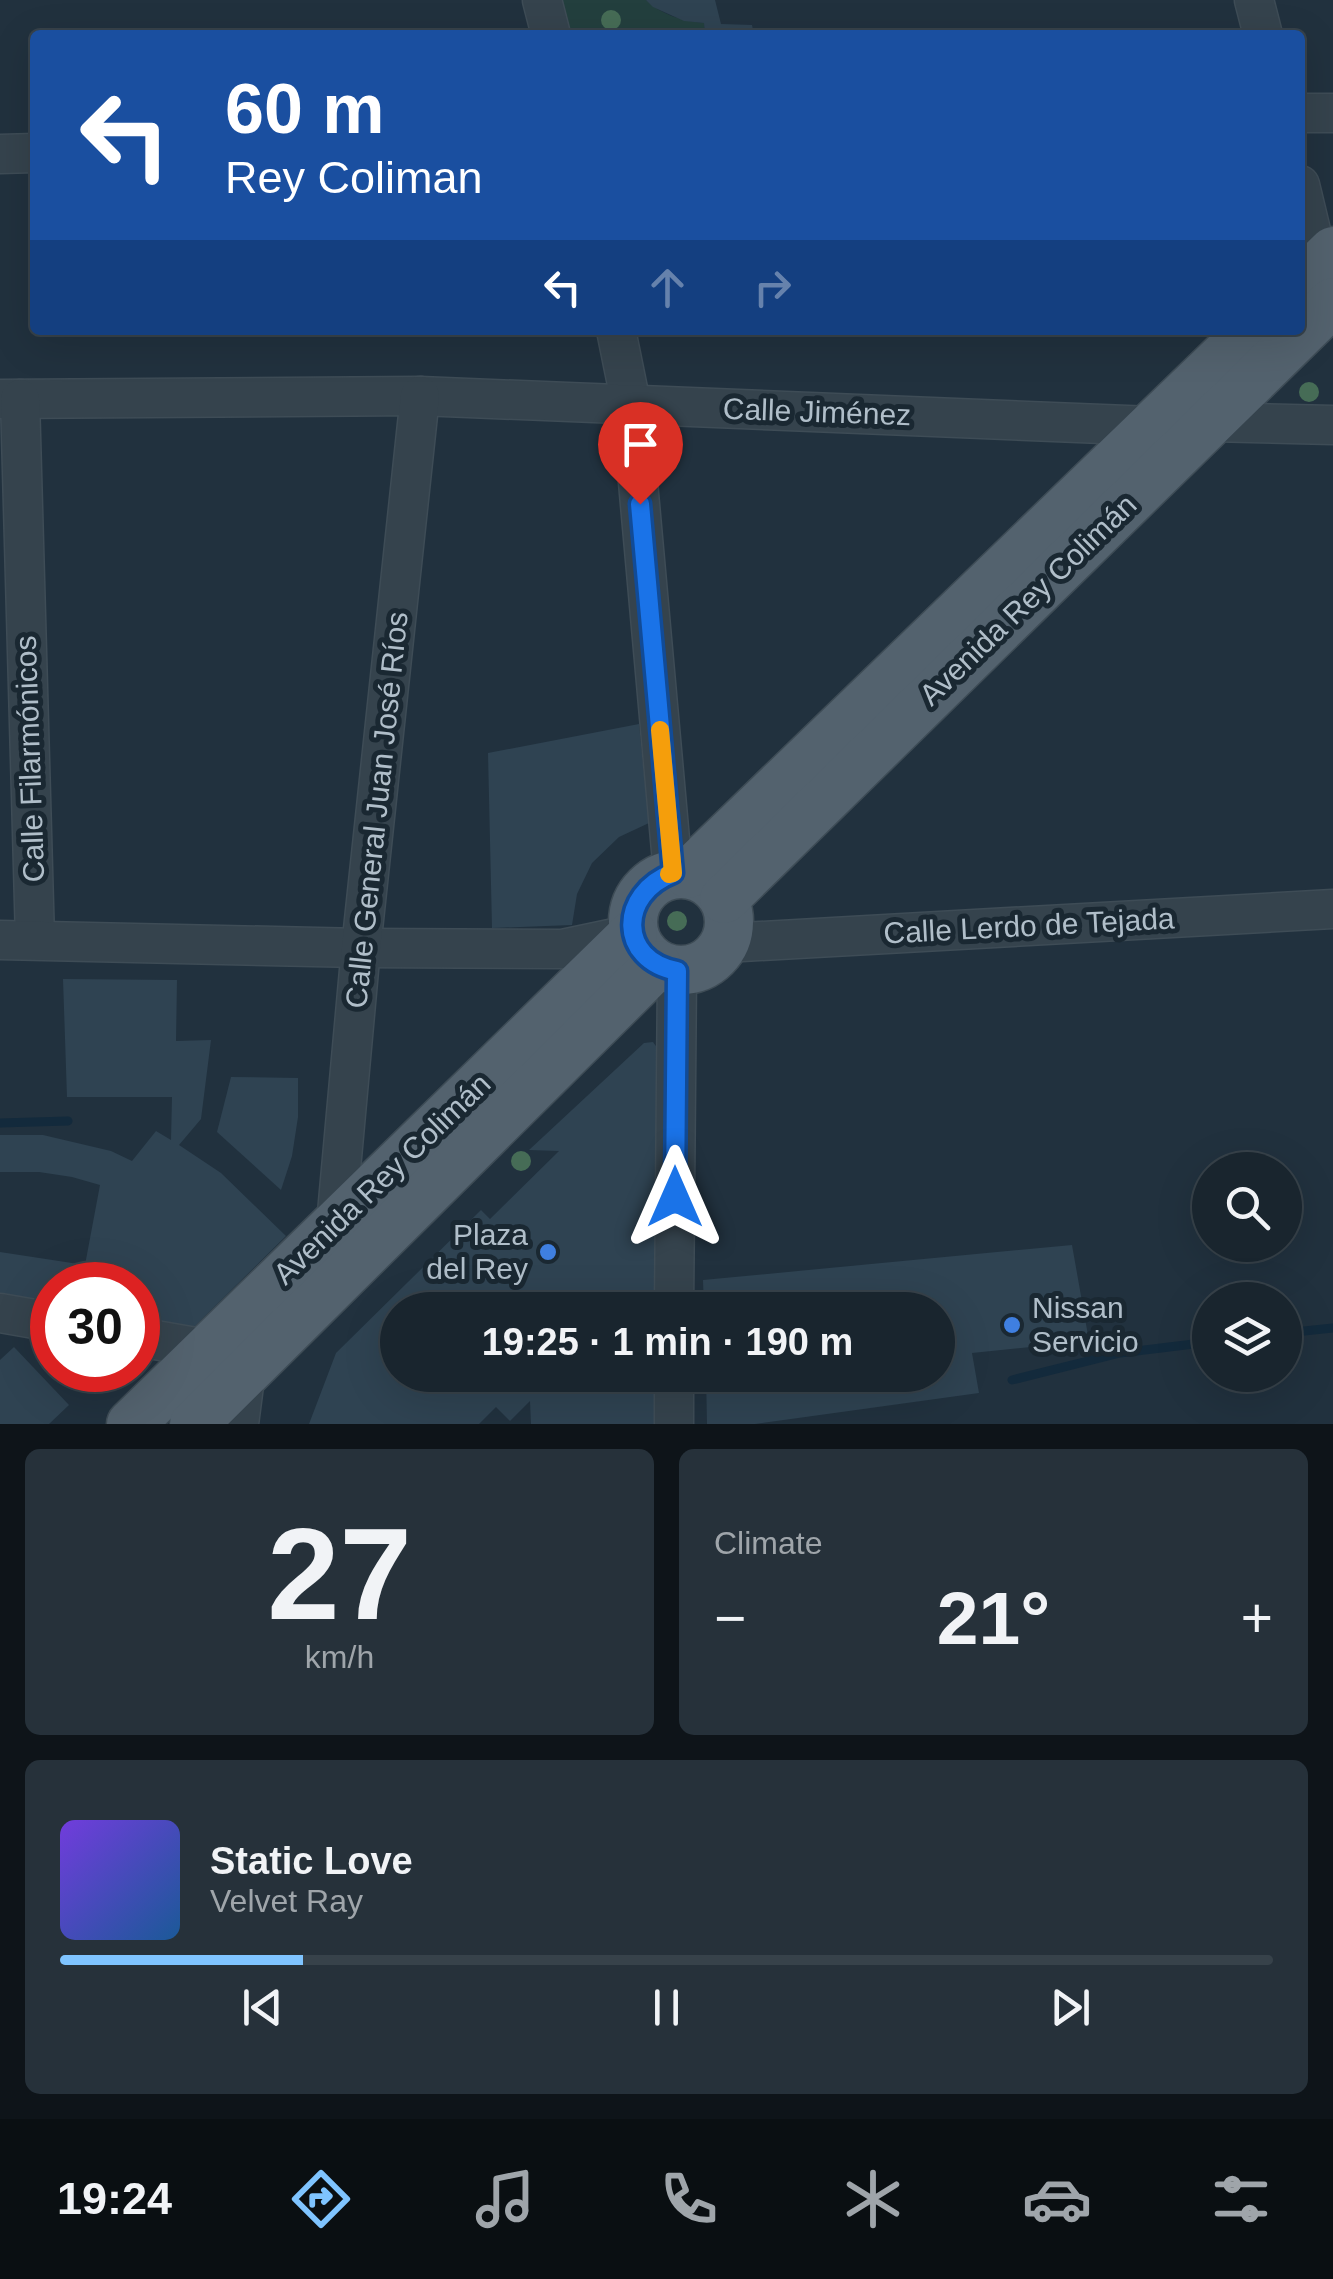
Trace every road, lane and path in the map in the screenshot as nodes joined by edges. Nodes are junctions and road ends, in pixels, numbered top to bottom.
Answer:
1 (542, 0) edge
2 (1254, 0) edge
3 (550, 30) edge
4 (1262, 30) edge
5 (1333, 112) edge
6 (1305, 113) edge
7 (30, 153) edge
8 (0, 154) edge
9 (1305, 205) edge
10 (1325, 287) edge
11 (1305, 310) edge
12 (617, 335) edge
13 (1246, 335) edge
14 (1284, 335) edge
15 (420, 396) junction
16 (10, 399) edge
17 (631, 404) junction
18 (1210, 422) junction
19 (1333, 425) edge
20 (1152, 426) junction
21 (702, 897) junction
22 (1333, 910) edge
23 (18, 940) edge
24 (361, 948) junction
25 (656, 956) junction
26 (336, 1224) junction
27 (673, 1292) edge
28 (0, 1313) edge
29 (30, 1318) edge
30 (160, 1343) edge
31 (226, 1361) junction
32 (674, 1392) edge
33 (131, 1424) edge
34 (194, 1424) edge
35 (239, 1424) edge
36 (674, 1424) edge

1 - 3 street
2 - 4 street
5 - 6 street
7 - 8 street
9 - 10 street
10 - 11 main road, Avenida Rey Colimán
12 - 17 street
13 - 20 main road, Avenida Rey Colimán
14 - 18 main road, Avenida Rey Colimán
15 - 16 street, Calle Jiménez
15 - 17 street, Calle Jiménez
15 - 24 street, Calle General Juan José Ríos
16 - 23 street, Calle Filarmónicos
17 - 20 street, Calle Jiménez
17 - 21 street
18 - 19 street, Calle Jiménez
18 - 20 street, Calle Jiménez
18 - 21 main road, Avenida Rey Colimán
20 - 21 main road, Avenida Rey Colimán
21 - 22 street, Calle Lerdo de Tejada
21 - 25 main road
21 - 25 main road
23 - 24 street
24 - 25 street
24 - 26 street, Calle General Juan José Ríos
25 - 26 main road, Avenida Rey Colimán
25 - 27 street
25 - 31 main road, Avenida Rey Colimán
26 - 31 main road, Avenida Rey Colimán
28 - 29 street
30 - 31 street
31 - 33 main road, Avenida Rey Colimán
31 - 34 main road, Avenida Rey Colimán
31 - 35 street
32 - 36 street

